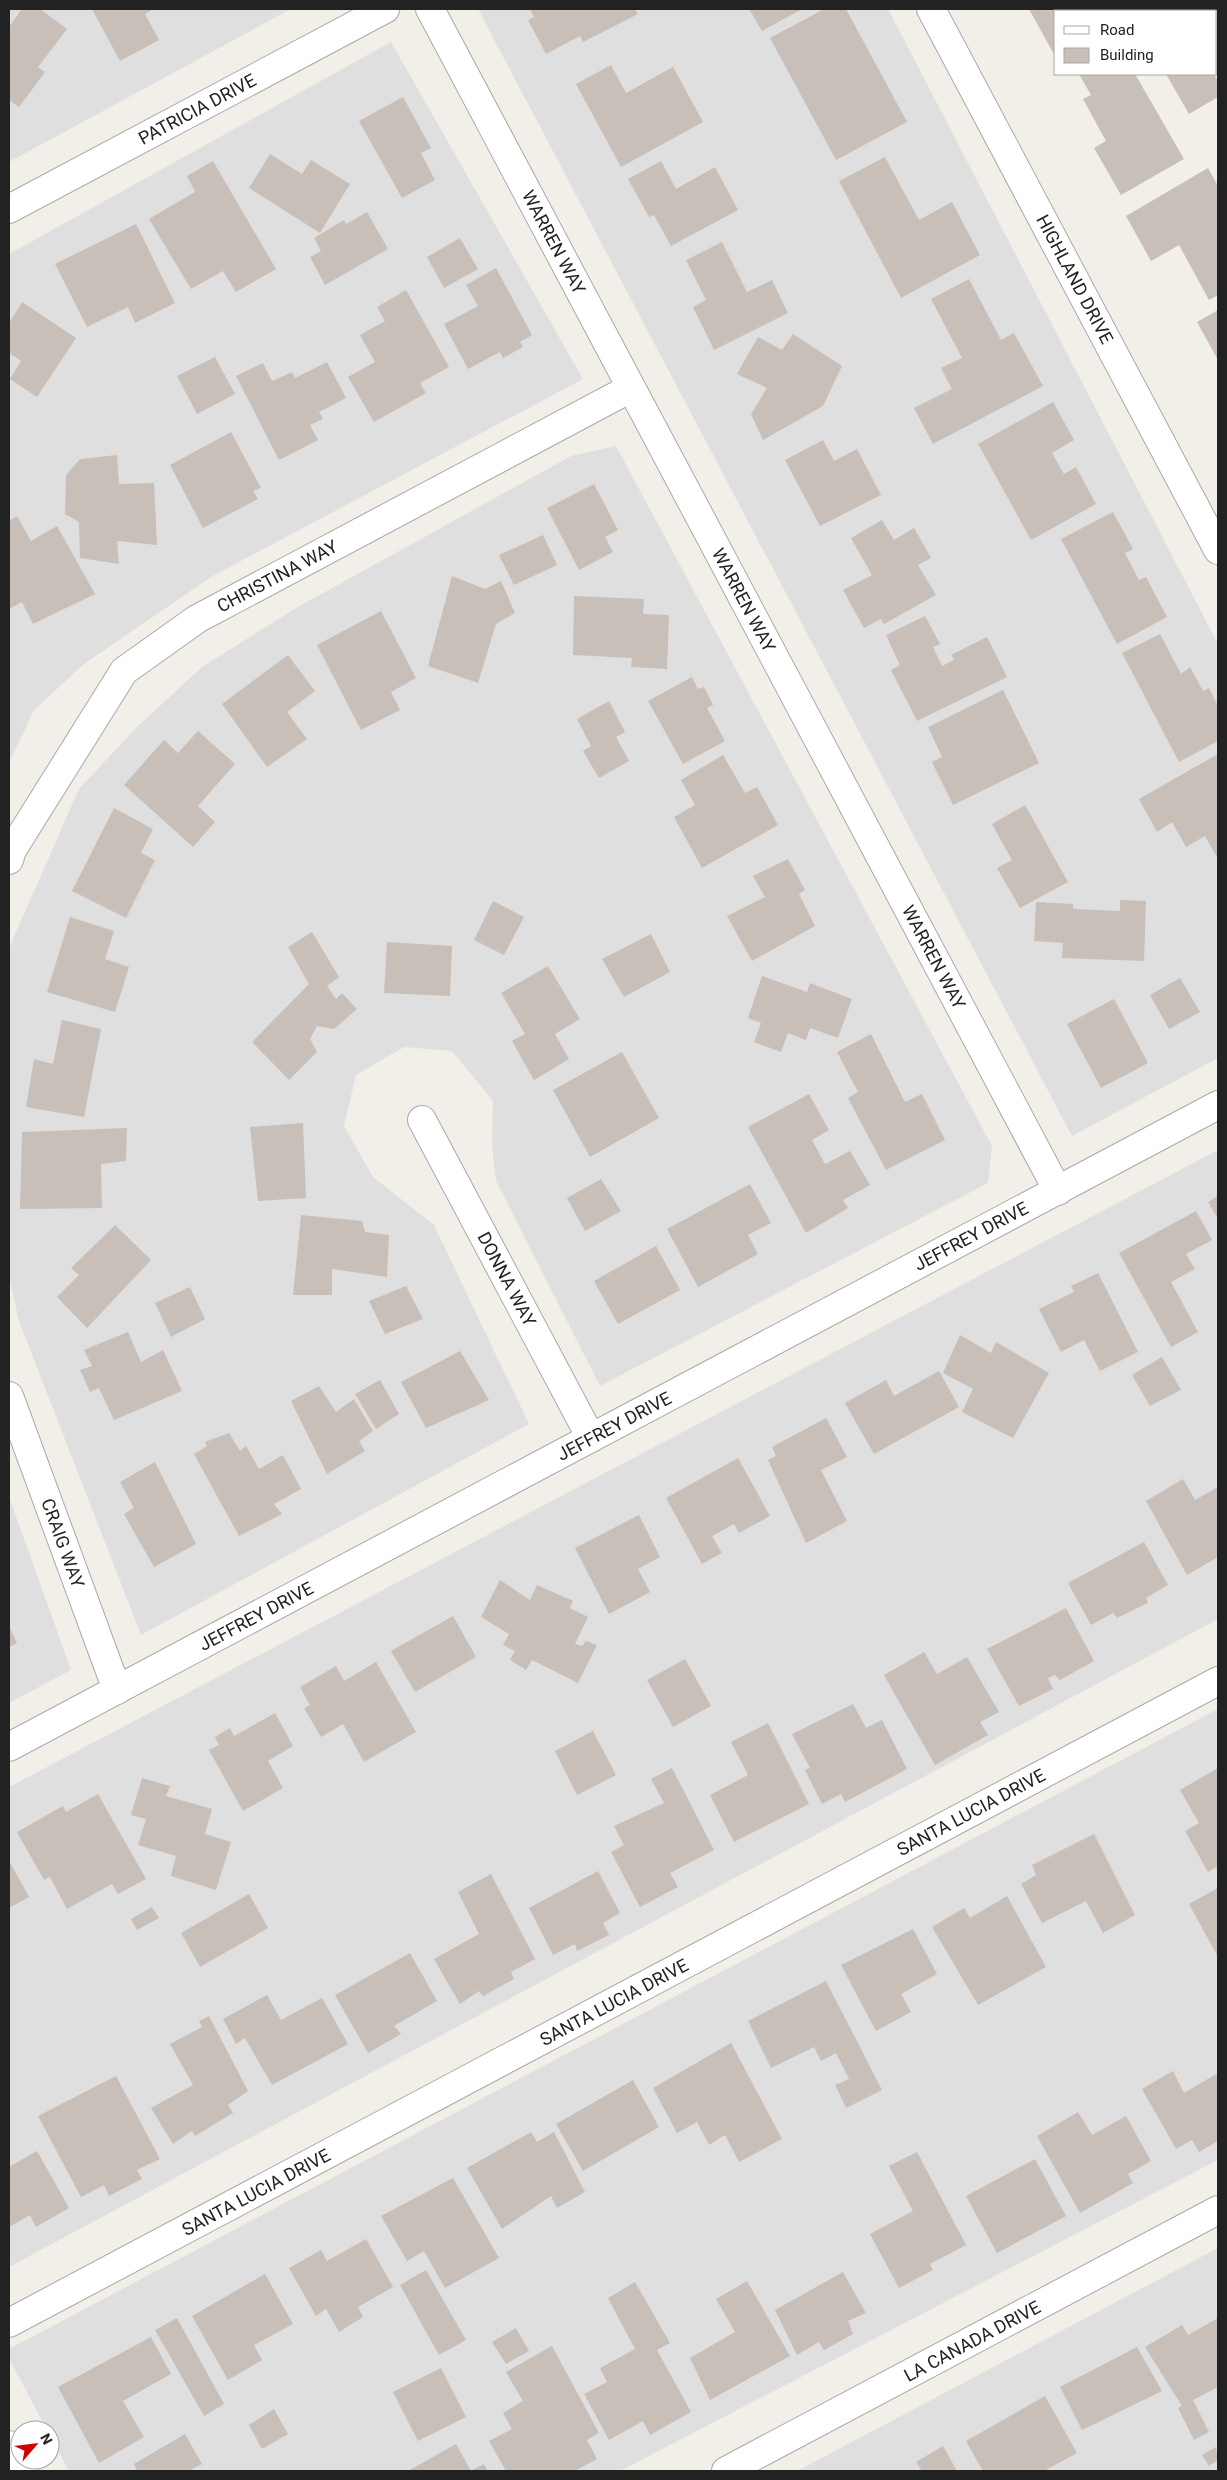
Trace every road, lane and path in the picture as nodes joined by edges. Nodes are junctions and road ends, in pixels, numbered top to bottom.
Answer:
1 (385, 9) edge
2 (430, 9) edge
3 (931, 9) edge
4 (9, 209) edge
5 (632, 388) junction
6 (1218, 550) edge
7 (9, 860) edge
8 (1218, 1105) edge
9 (422, 1120) dead end
10 (1058, 1191) junction
11 (9, 1396) edge
12 (591, 1438) junction
13 (1218, 1682) edge
14 (117, 1690) junction
15 (9, 1747) edge
16 (1218, 2210) edge
17 (9, 2323) edge
18 (9, 2445) edge
19 (23, 2471) edge
20 (726, 2471) edge

1 - 4 street, PATRICIA DRIVE
2 - 5 street, WARREN WAY
3 - 6 street, HIGHLAND DRIVE
5 - 7 street, CHRISTINA WAY
5 - 10 street, WARREN WAY
8 - 10 street, JEFFREY DRIVE
9 - 12 street, DONNA WAY
10 - 12 street, JEFFREY DRIVE
11 - 14 street, CRAIG WAY
12 - 14 street, JEFFREY DRIVE
13 - 17 street, SANTA LUCIA DRIVE
14 - 15 street, JEFFREY DRIVE
16 - 20 street, LA CANADA DRIVE
18 - 19 street

